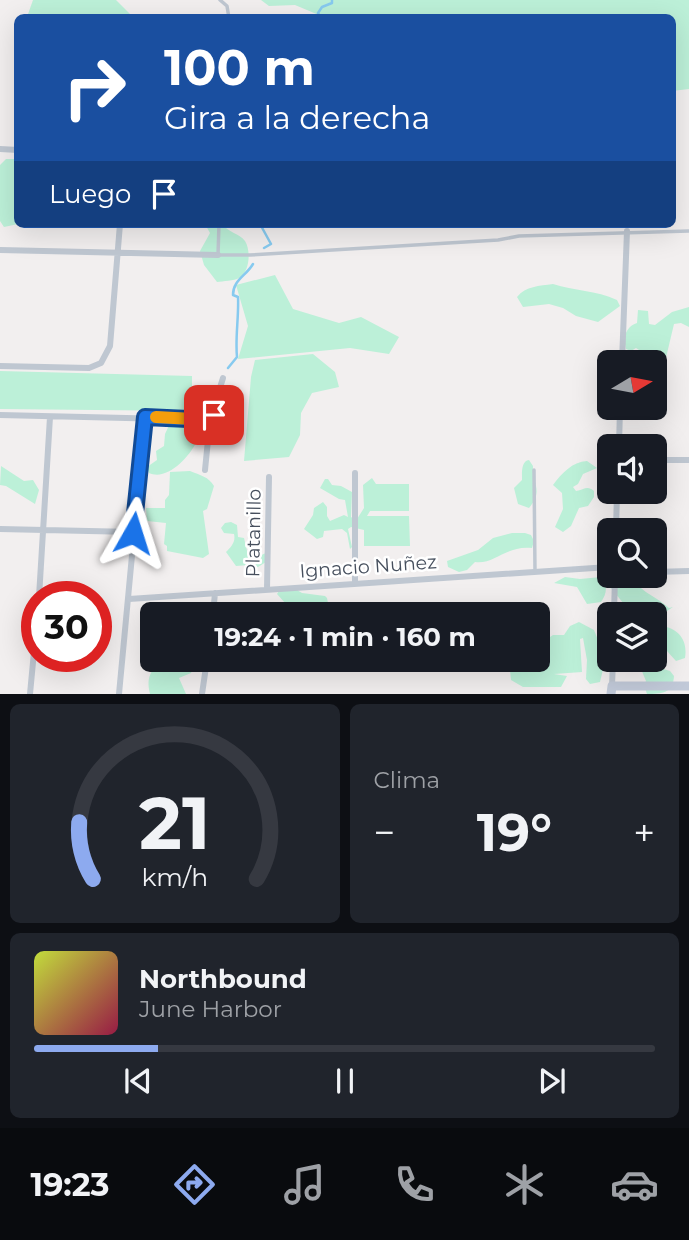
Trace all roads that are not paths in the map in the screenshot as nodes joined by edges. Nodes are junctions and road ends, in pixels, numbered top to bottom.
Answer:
1 (120, 228) edge
2 (219, 228) edge
3 (624, 229) edge
4 (689, 231) edge
5 (0, 250) edge
6 (118, 253) junction
7 (218, 255) junction
8 (622, 350) edge
9 (0, 366) edge
10 (223, 378) dead end
11 (0, 415) edge
12 (50, 417) junction
13 (145, 417) junction
14 (210, 420) junction
15 (667, 460) edge
16 (689, 460) edge
17 (205, 470) dead end
18 (534, 470) dead end
19 (355, 473) dead end
20 (270, 477) dead end
21 (0, 529) edge
22 (44, 531) junction
23 (133, 533) junction
24 (597, 568) edge
25 (536, 571) junction
26 (689, 571) edge
27 (667, 572) edge
28 (40, 581) edge
29 (355, 583) junction
30 (267, 589) junction
31 (215, 593) junction
32 (129, 599) junction
33 (214, 602) edge
34 (32, 672) edge
35 (205, 672) edge
36 (612, 672) edge
37 (689, 686) edge
38 (612, 690) edge
39 (30, 694) edge
40 (119, 694) edge
41 (202, 694) edge

1 - 6 street
2 - 7 lane
3 - 4 lane
3 - 7 lane
3 - 8 street
5 - 6 street
6 - 7 street
6 - 9 street
10 - 14 street
11 - 12 street
12 - 13 street
12 - 22 street
13 - 14 street
13 - 23 street
14 - 17 street
15 - 16 street
18 - 25 lane
19 - 29 street
20 - 30 street, Platanillo
21 - 22 street
22 - 23 street
22 - 28 street
23 - 32 street
24 - 25 street, Ignacio Nuñez
25 - 29 street, Ignacio Nuñez
26 - 27 street
29 - 30 street, Ignacio Nuñez
30 - 31 street, Ignacio Nuñez
31 - 32 street, Ignacio Nuñez
31 - 33 street
32 - 40 street
34 - 39 street
35 - 41 street
36 - 38 street
37 - 38 street

